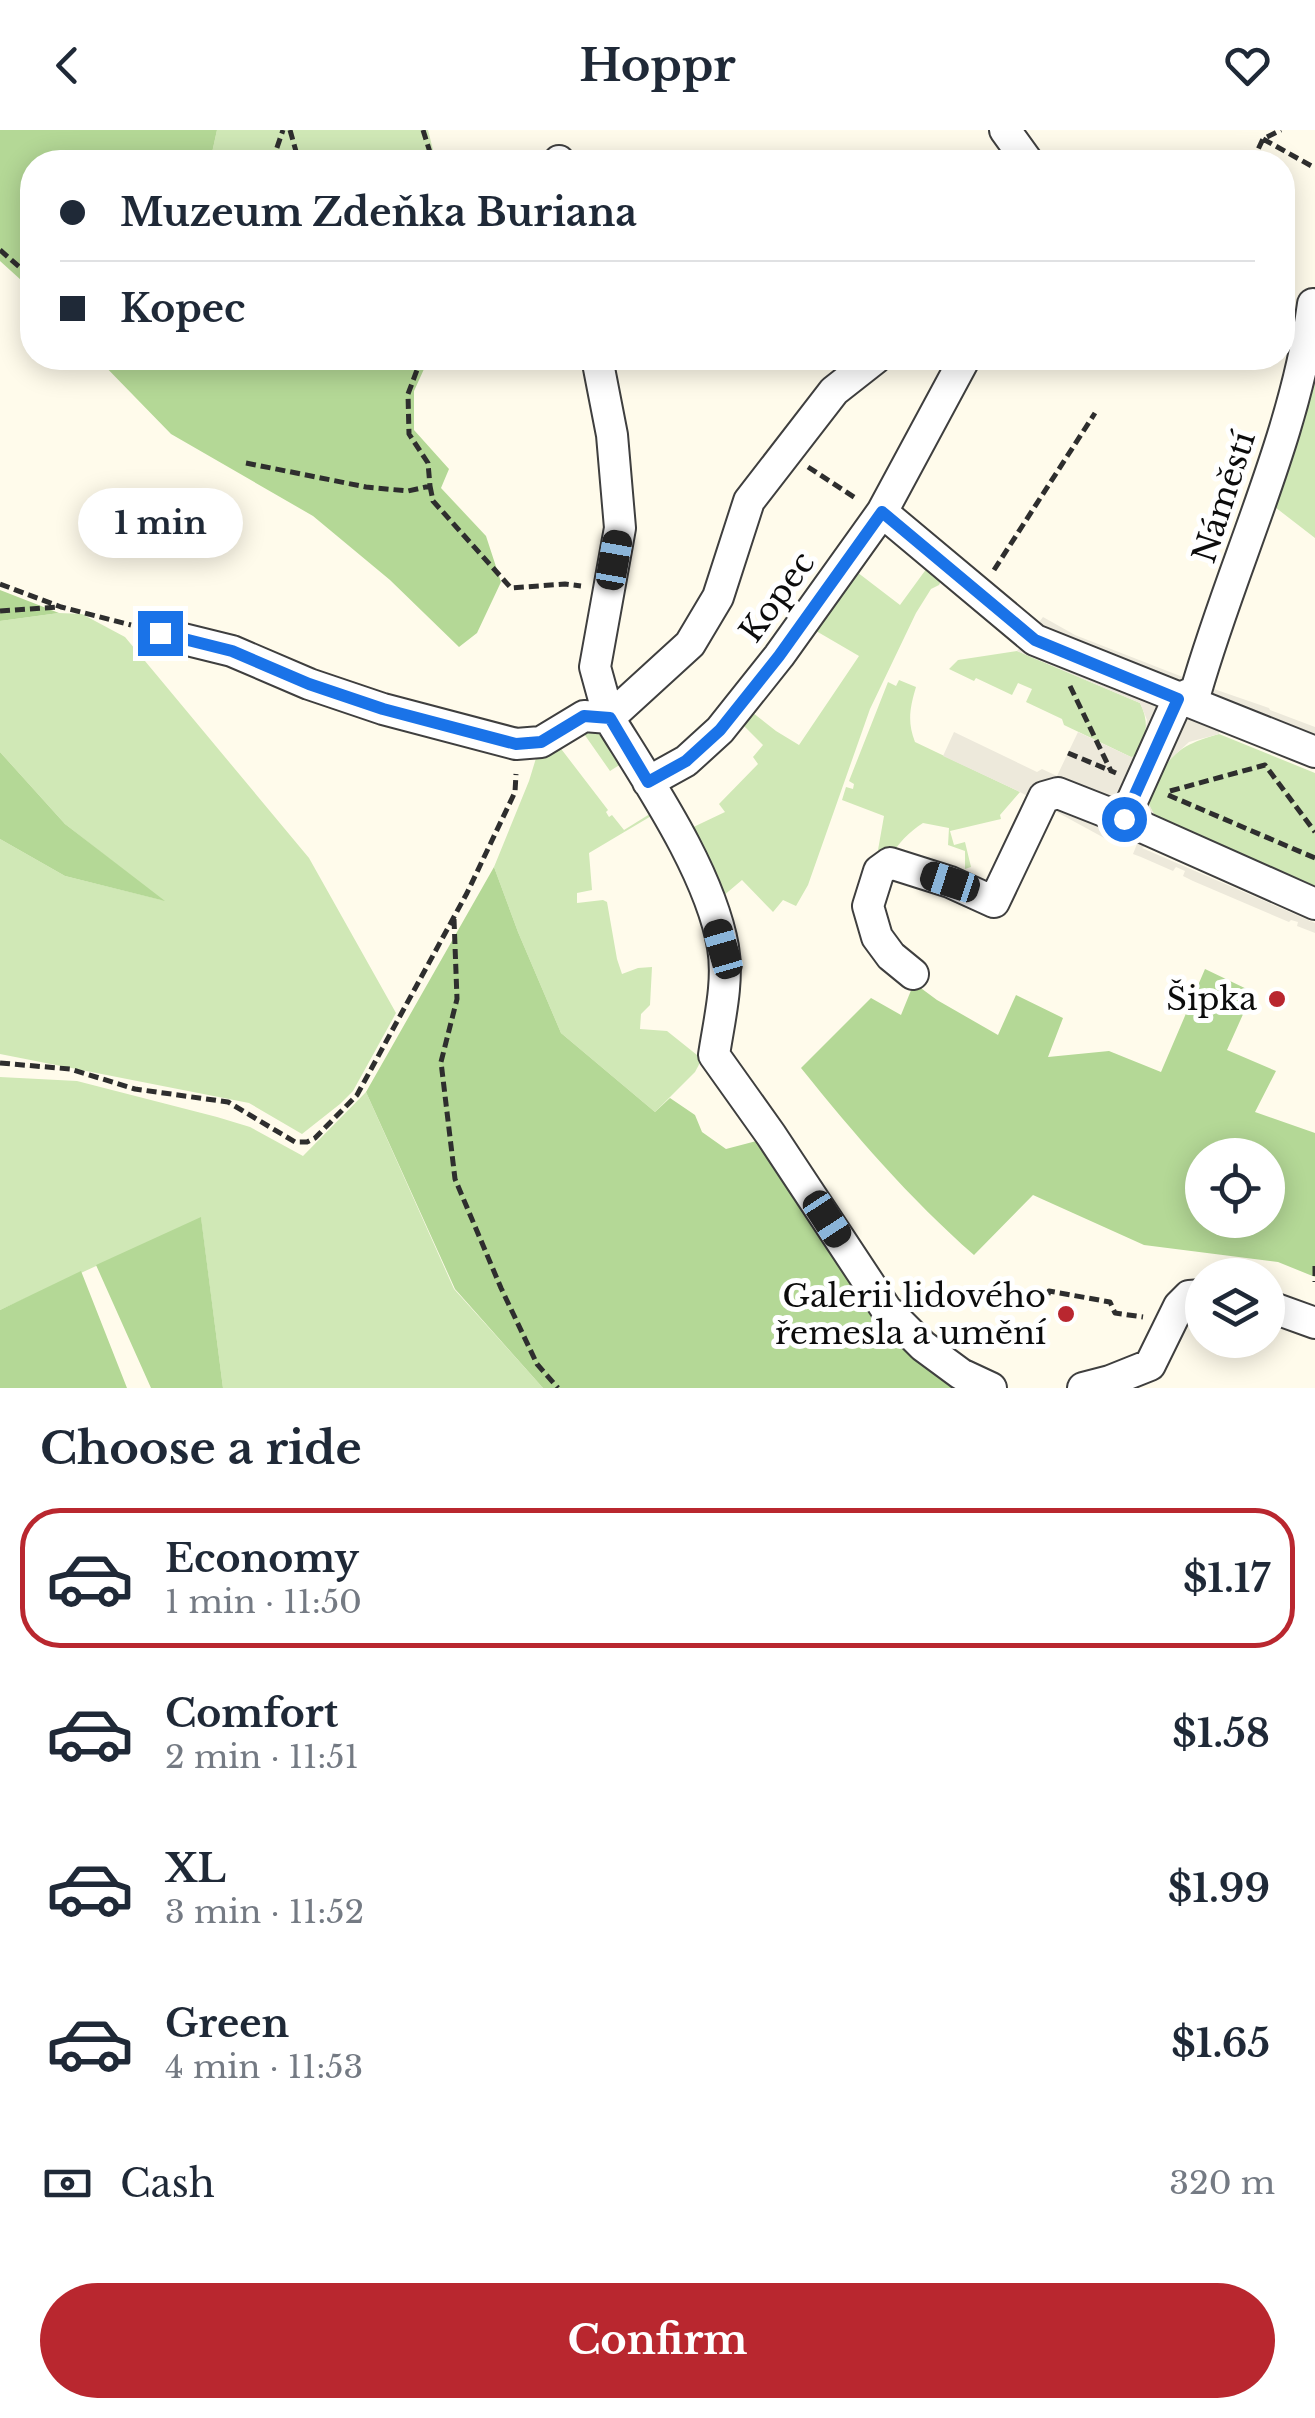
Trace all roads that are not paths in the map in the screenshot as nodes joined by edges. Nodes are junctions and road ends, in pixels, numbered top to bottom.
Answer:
1 (1313, 304) edge
2 (599, 370) edge
3 (861, 370) edge
4 (958, 370) edge
5 (882, 512) junction
6 (160, 633) road end
7 (1178, 699) junction
8 (610, 718) junction
9 (1315, 752) edge
10 (648, 782) junction
11 (1124, 819) junction
12 (1315, 904) edge
13 (913, 974) dead end
14 (1185, 1300) edge
15 (1285, 1312) edge
16 (1315, 1323) edge
17 (991, 1388) edge
18 (1083, 1388) edge

1 - 7 street, Náměstí
2 - 8 street
3 - 8 street, Kopec
4 - 5 street, Kopec
5 - 7 street
5 - 10 street, Kopec
6 - 8 street
7 - 9 street
7 - 11 street, Náměstí
8 - 10 street
10 - 17 street
11 - 12 street
11 - 13 street
14 - 18 street
15 - 16 street

